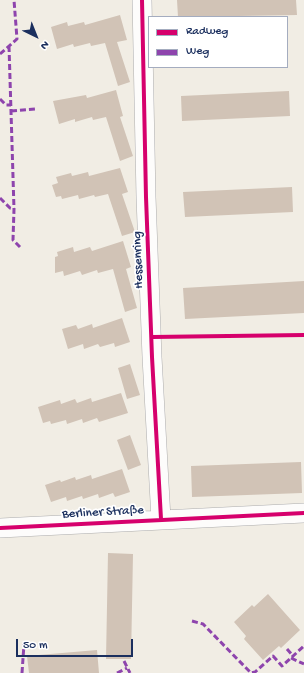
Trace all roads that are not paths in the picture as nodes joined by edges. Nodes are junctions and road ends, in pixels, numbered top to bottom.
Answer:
1 (142, 0) edge
2 (304, 513) edge
3 (161, 519) junction
4 (0, 528) edge

1 - 3 street, Hessenring
2 - 3 street, Berliner Straße
3 - 4 street, Berliner Straße

